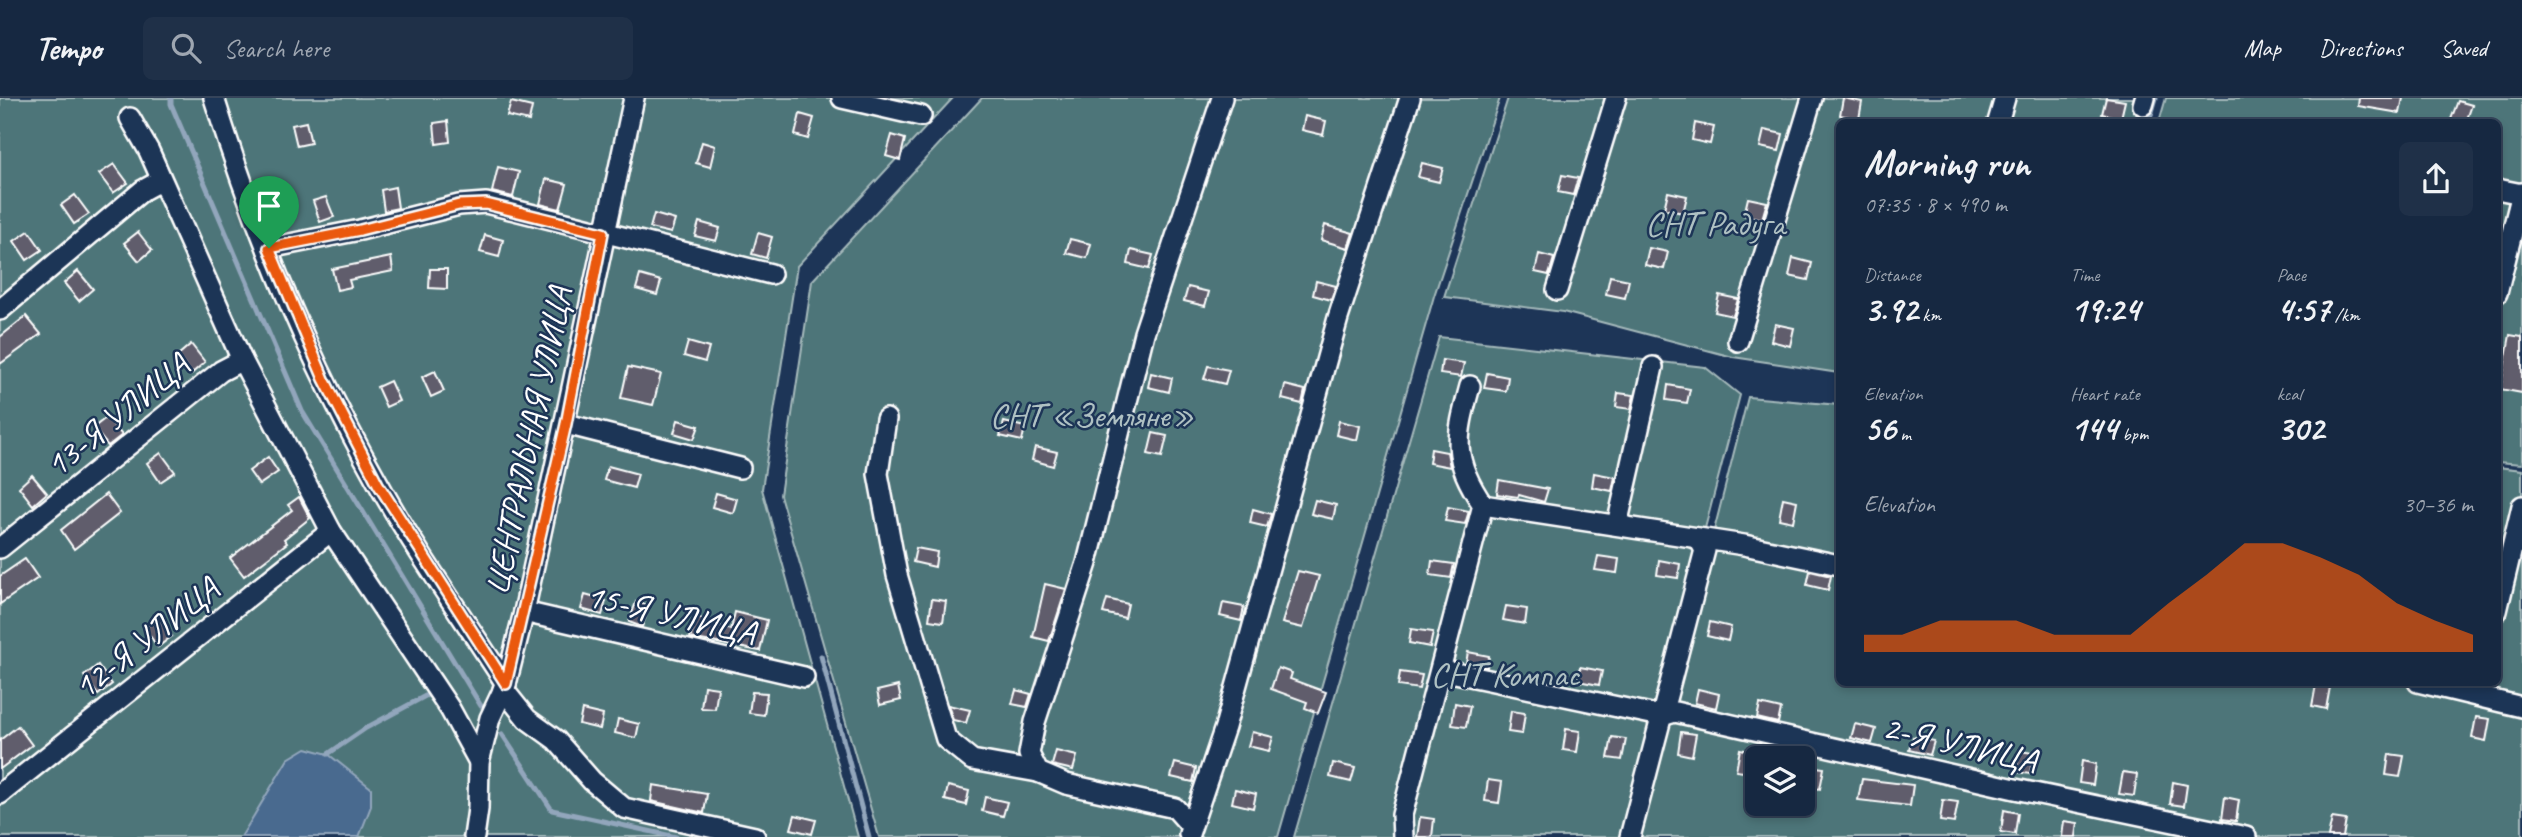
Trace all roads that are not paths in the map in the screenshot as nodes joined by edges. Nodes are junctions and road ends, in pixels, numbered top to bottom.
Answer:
1 (214, 98) edge
2 (634, 98) edge
3 (842, 98) edge
4 (1222, 98) edge
5 (1410, 98) edge
6 (1616, 98) edge
7 (1812, 98) edge
8 (2005, 98) edge
9 (921, 116) dead end
10 (130, 118) dead end
11 (1998, 119) edge
12 (163, 184) junction
13 (2501, 190) edge
14 (2522, 193) edge
15 (603, 233) junction
16 (269, 248) junction
17 (771, 274) dead end
18 (2501, 277) edge
19 (1557, 290) dead end
20 (0, 310) edge
21 (1738, 341) dead end
22 (242, 359) junction
23 (1653, 367) dead end
24 (1471, 386) dead end
25 (886, 419) dead end
26 (566, 424) junction
27 (740, 468) dead end
28 (1483, 505) junction
29 (2522, 506) edge
30 (1617, 525) junction
31 (331, 531) junction
32 (1698, 538) junction
33 (0, 548) edge
34 (1836, 564) edge
35 (2501, 594) edge
36 (524, 612) junction
37 (1441, 670) junction
38 (804, 677) dead end
39 (505, 686) junction
40 (2453, 686) edge
41 (2479, 689) edge
42 (2522, 707) edge
43 (1661, 716) junction
44 (480, 762) junction
45 (1038, 772) junction
46 (0, 794) edge
47 (1190, 831) edge
48 (474, 837) edge
49 (755, 837) edge
50 (1403, 837) edge
51 (1630, 837) edge
52 (2246, 837) edge

1 - 16 street
2 - 15 street, ЦЕНТРАЛЬНАЯ УЛИЦА
3 - 9 street
4 - 45 street
5 - 47 street
6 - 19 street
7 - 21 street
8 - 11 street
10 - 12 street
12 - 20 street
12 - 22 street
13 - 14 street
14 - 18 street
15 - 16 street
15 - 17 street
15 - 26 street, ЦЕНТРАЛЬНАЯ УЛИЦА
16 - 39 street
22 - 31 street
22 - 33 street, 13-Я УЛИЦА
23 - 30 street
24 - 28 street
25 - 45 street
26 - 27 street
26 - 36 street, ЦЕНТРАЛЬНАЯ УЛИЦА
28 - 30 street
28 - 37 street
29 - 35 street
30 - 32 street
31 - 44 street
31 - 46 street, 12-Я УЛИЦА
32 - 34 street
32 - 43 street
36 - 38 street, 15-Я УЛИЦА
36 - 39 street, ЦЕНТРАЛЬНАЯ УЛИЦА
37 - 43 street, 2-Я УЛИЦА
37 - 50 street
39 - 44 street, ЦЕНТРАЛЬНАЯ УЛИЦА
39 - 49 street
40 - 41 street
41 - 42 street
43 - 51 street
43 - 52 street, 2-Я УЛИЦА
44 - 48 street, ЦЕНТРАЛЬНАЯ УЛИЦА
45 - 47 street

